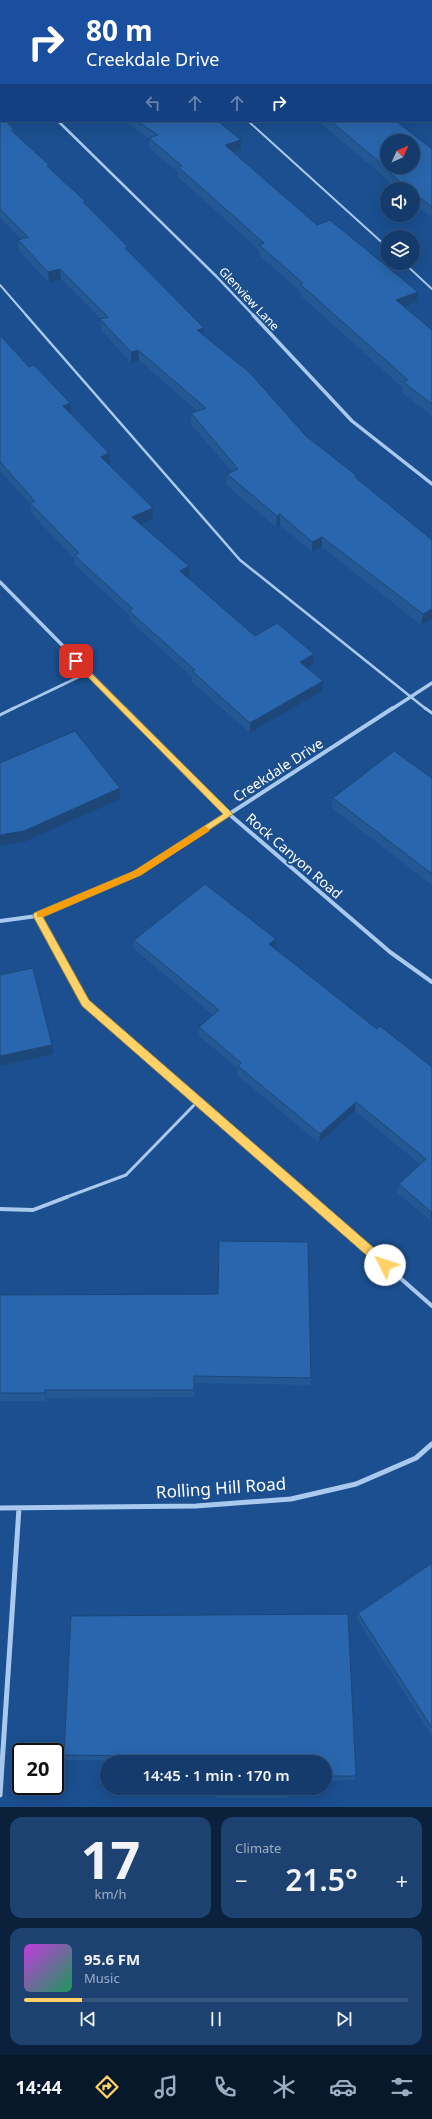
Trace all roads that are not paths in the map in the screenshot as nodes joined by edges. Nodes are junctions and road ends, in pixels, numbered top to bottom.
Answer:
1 (59, 122) edge
2 (249, 122) edge
3 (380, 242) edge
4 (412, 270) edge
5 (0, 285) edge
6 (432, 288) edge
7 (432, 484) edge
8 (0, 582) edge
9 (87, 673) junction
10 (432, 683) edge
11 (409, 697) junction
12 (432, 713) edge
13 (0, 715) edge
14 (229, 814) junction
15 (37, 916) junction
16 (0, 921) edge
17 (432, 982) edge
18 (198, 1102) junction
19 (0, 1209) edge
20 (432, 1306) edge
21 (432, 1444) edge
22 (0, 1508) edge
23 (20, 1508) junction
24 (0, 1795) edge

1 - 7 street, Glenview Lane
2 - 3 lane
4 - 6 lane
5 - 11 lane
8 - 9 street, Rock Canyon Road
9 - 13 lane
9 - 14 street, Rock Canyon Road
10 - 11 street, Creekdale Drive
11 - 12 lane
11 - 14 street, Creekdale Drive
14 - 15 street, Creekdale Drive
14 - 17 street, Rock Canyon Road
15 - 16 street, Creekdale Drive
15 - 18 lane
18 - 19 lane
18 - 20 lane
21 - 23 street, Rolling Hill Road
22 - 23 street, Rolling Hill Road
23 - 24 street

